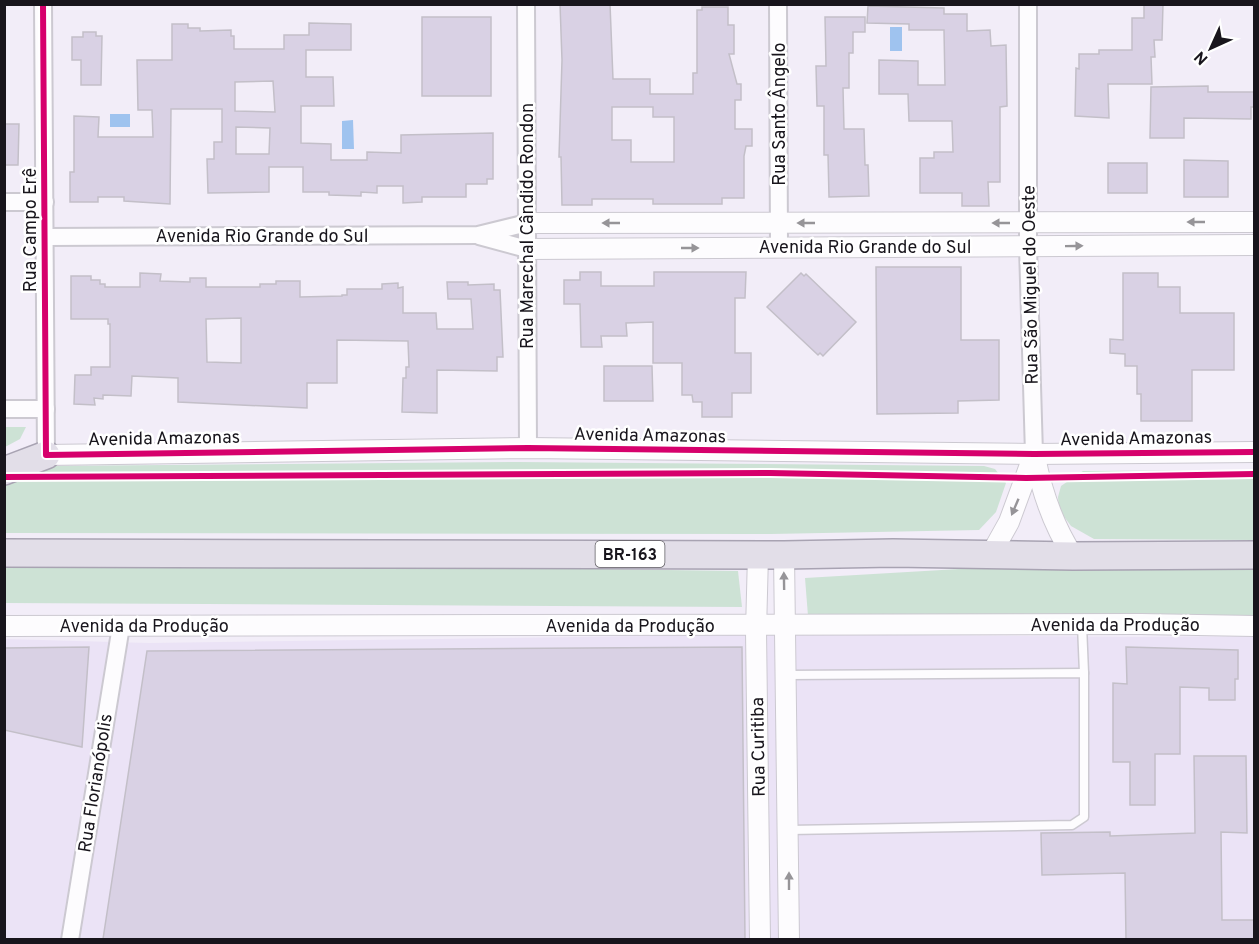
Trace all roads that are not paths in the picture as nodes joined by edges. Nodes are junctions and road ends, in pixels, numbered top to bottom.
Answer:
1 (43, 4) edge
2 (526, 4) edge
3 (778, 4) edge
4 (1028, 4) edge
5 (4, 202) edge
6 (45, 202) junction
7 (1254, 222) edge
8 (779, 223) junction
9 (1028, 223) junction
10 (527, 224) junction
11 (478, 235) junction
12 (46, 237) junction
13 (1254, 245) edge
14 (779, 247) junction
15 (1028, 247) junction
16 (527, 249) junction
17 (4, 409) edge
18 (46, 409) junction
19 (528, 448) junction
20 (1254, 452) edge
21 (1034, 454) junction
22 (46, 455) junction
23 (4, 471) edge
24 (4, 553) edge
25 (771, 555) junction
26 (1254, 555) edge
27 (990, 556) junction
28 (1073, 556) junction
29 (785, 625) junction
30 (1082, 625) junction
31 (4, 626) edge
32 (121, 626) junction
33 (756, 626) junction
34 (1254, 626) edge
35 (1084, 673) junction
36 (785, 675) junction
37 (789, 830) junction
38 (70, 939) edge
39 (760, 939) edge
40 (789, 939) edge

1 - 6 street, Rua Campo Erê
2 - 10 street, Rua Marechal Cândido Rondon
3 - 8 street, Rua Santo Ângelo
4 - 9 street, Rua São Miguel do Oeste
5 - 6 street
6 - 12 street, Rua Campo Erê
7 -> 9 street, Avenida Rio Grande do Sul
9 -> 8 street, Avenida Rio Grande do Sul
8 -> 10 street, Avenida Rio Grande do Sul
8 - 14 street, Rua Santo Ângelo
9 - 15 street, Rua São Miguel do Oeste
10 - 11 street, Avenida Rio Grande do Sul
10 - 16 street, Rua Marechal Cândido Rondon
11 - 12 street, Avenida Rio Grande do Sul
11 - 16 street, Avenida Rio Grande do Sul
12 - 18 street, Rua Campo Erê
15 -> 13 street, Avenida Rio Grande do Sul
14 - 15 street, Avenida Rio Grande do Sul
16 -> 14 street, Avenida Rio Grande do Sul
15 - 21 street, Rua São Miguel do Oeste
16 - 19 street, Rua Marechal Cândido Rondon
17 - 18 street
18 - 22 street, Rua Campo Erê
19 - 21 street, Avenida Amazonas
19 - 22 street, Avenida Amazonas
20 - 21 street, Avenida Amazonas
21 -> 27 street, Rua São Miguel do Oeste
21 - 28 street
22 - 23 highway
24 - 25 highway, BR-163
25 - 27 highway, BR-163
29 -> 25 street, Rua Curitiba
25 - 33 street, Rua Curitiba
26 - 28 highway, BR-163
27 - 28 highway, BR-163
29 - 30 street, Avenida da Produção
29 - 33 street, Avenida da Produção
29 - 36 street, Rua Curitiba
30 - 34 street, Avenida da Produção
30 - 35 lane
31 - 32 street, Avenida da Produção
32 - 33 street, Avenida da Produção
32 - 38 street, Rua Florianópolis
33 - 39 street, Rua Curitiba
35 - 36 lane
35 - 37 lane
36 - 37 street, Rua Curitiba
40 -> 37 street, Rua Curitiba

